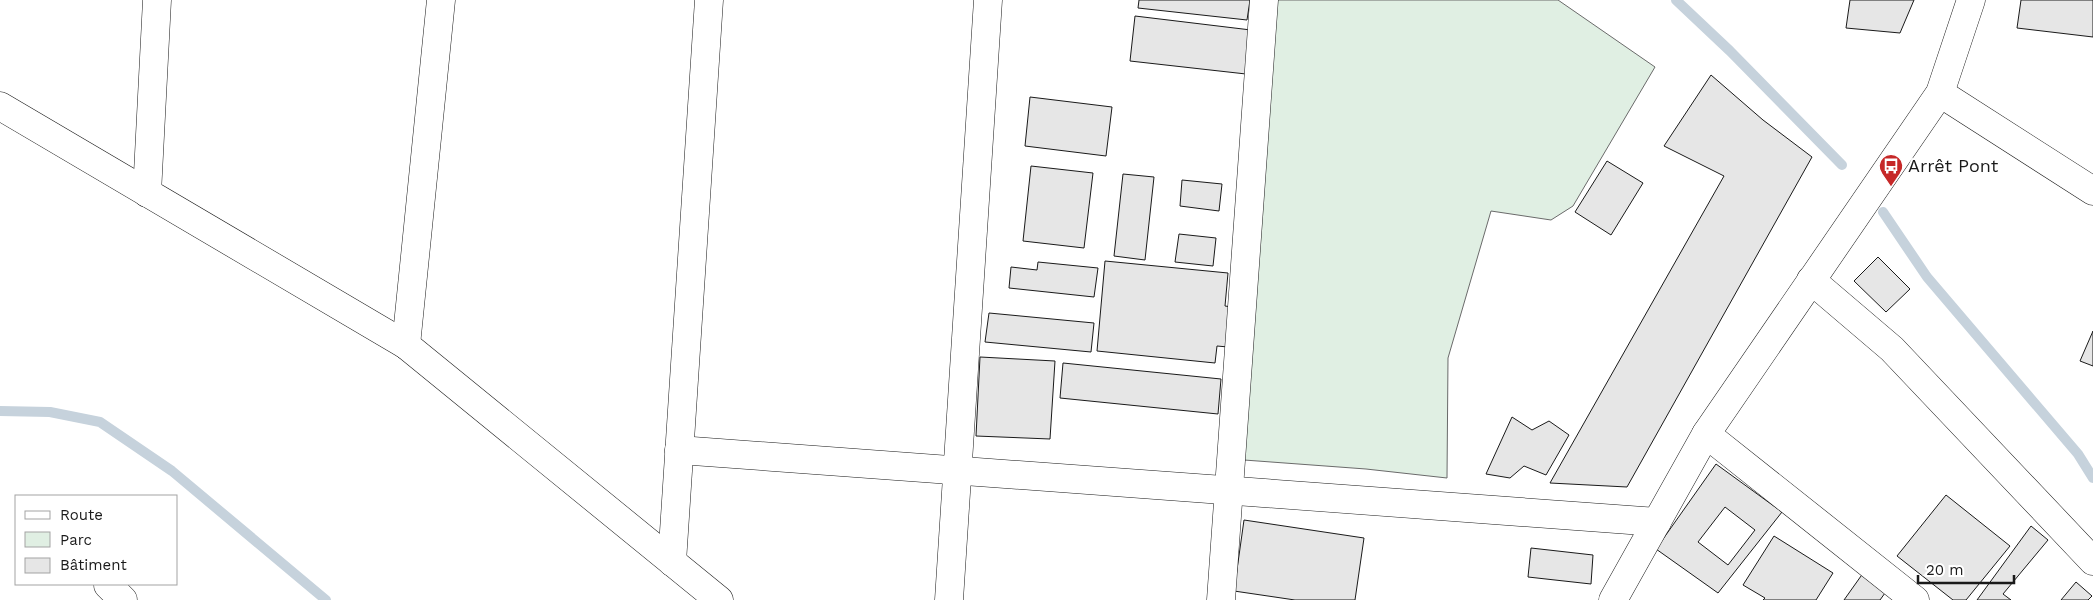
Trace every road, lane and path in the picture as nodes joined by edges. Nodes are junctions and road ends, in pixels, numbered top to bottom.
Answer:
1 (157, 0) edge
2 (441, 0) edge
3 (709, 0) edge
4 (988, 0) edge
5 (1264, 0) edge
6 (1971, 0) edge
7 (1940, 93) junction
8 (0, 106) edge
9 (2093, 191) edge
10 (147, 193) junction
11 (1811, 280) junction
12 (406, 344) junction
13 (1706, 434) junction
14 (679, 450) junction
15 (957, 471) junction
16 (1229, 491) junction
17 (1656, 522) junction
18 (2093, 560) edge
19 (672, 562) junction
20 (702, 595) edge
21 (949, 600) edge
22 (1221, 600) edge
23 (1613, 600) edge
24 (1915, 600) edge

1 - 10 street
2 - 12 street
3 - 14 street
4 - 15 street
5 - 16 street
6 - 7 street
7 - 9 street
7 - 11 street
8 - 10 street
10 - 12 street
11 - 13 street
11 - 18 street
12 - 19 street
13 - 17 street
13 - 24 street
14 - 15 street
14 - 19 street
15 - 16 street
15 - 21 street
16 - 17 street
16 - 22 street
17 - 23 street
19 - 20 street

